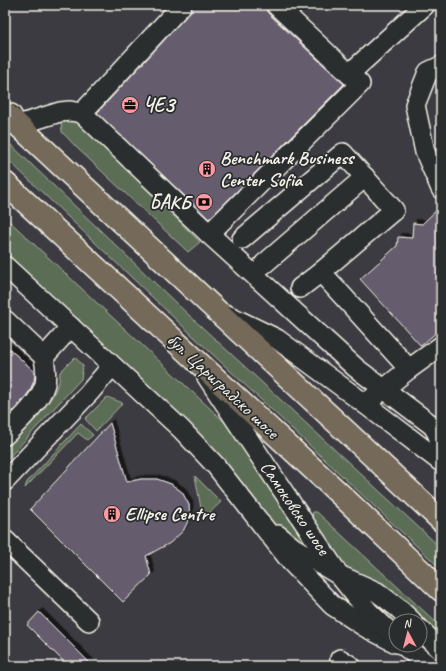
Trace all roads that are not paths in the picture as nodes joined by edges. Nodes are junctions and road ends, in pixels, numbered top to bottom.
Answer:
1 (182, 5) edge
2 (276, 5) edge
3 (425, 5) edge
4 (441, 66) edge
5 (349, 74) junction
6 (5, 104) edge
7 (82, 113) junction
8 (11, 119) edge
9 (365, 177) junction
10 (5, 183) edge
11 (441, 189) edge
12 (209, 234) junction
13 (242, 239) dead end
14 (264, 264) dead end
15 (5, 266) edge
16 (321, 272) junction
17 (300, 288) dead end
18 (214, 308) junction
19 (5, 320) edge
20 (71, 327) junction
21 (441, 346) edge
22 (44, 357) junction
23 (196, 361) junction
24 (112, 366) junction
25 (409, 369) junction
26 (384, 389) junction
27 (365, 404) junction
28 (5, 435) edge
29 (441, 444) edge
30 (441, 462) edge
31 (5, 481) edge
32 (257, 519) junction
33 (441, 520) edge
34 (5, 540) edge
35 (339, 575) junction
36 (441, 590) edge
37 (403, 613) edge
38 (89, 621) dead end
39 (388, 632) edge
40 (428, 637) edge
41 (388, 638) edge
42 (441, 650) edge
43 (412, 653) edge
44 (429, 666) edge

1 - 7 street
2 - 5 street
3 - 5 street
4 - 11 street
5 - 12 street
6 - 8 street
7 - 8 street
7 - 12 street
8 - 18 highway
9 - 13 street
9 - 14 street
9 - 16 street
10 - 23 highway, бул. Цариградско шосе
12 - 26 street
15 - 20 street
16 - 17 street
16 - 25 street
18 - 27 street
18 - 33 highway
19 - 22 street
20 - 22 street
20 - 24 street
21 - 25 street
22 - 28 street
23 - 35 street, Самоковско шосе
23 - 36 highway, бул. Цариградско шосе
24 - 31 street
24 - 32 street
25 - 26 street
26 - 27 street
26 - 29 street
27 - 30 street
32 - 35 street
32 - 41 street
34 - 38 street
35 - 37 street, Самоковско шосе
35 - 39 street, Самоковско шосе
40 - 42 street
43 - 44 street, Самоковско шосе

